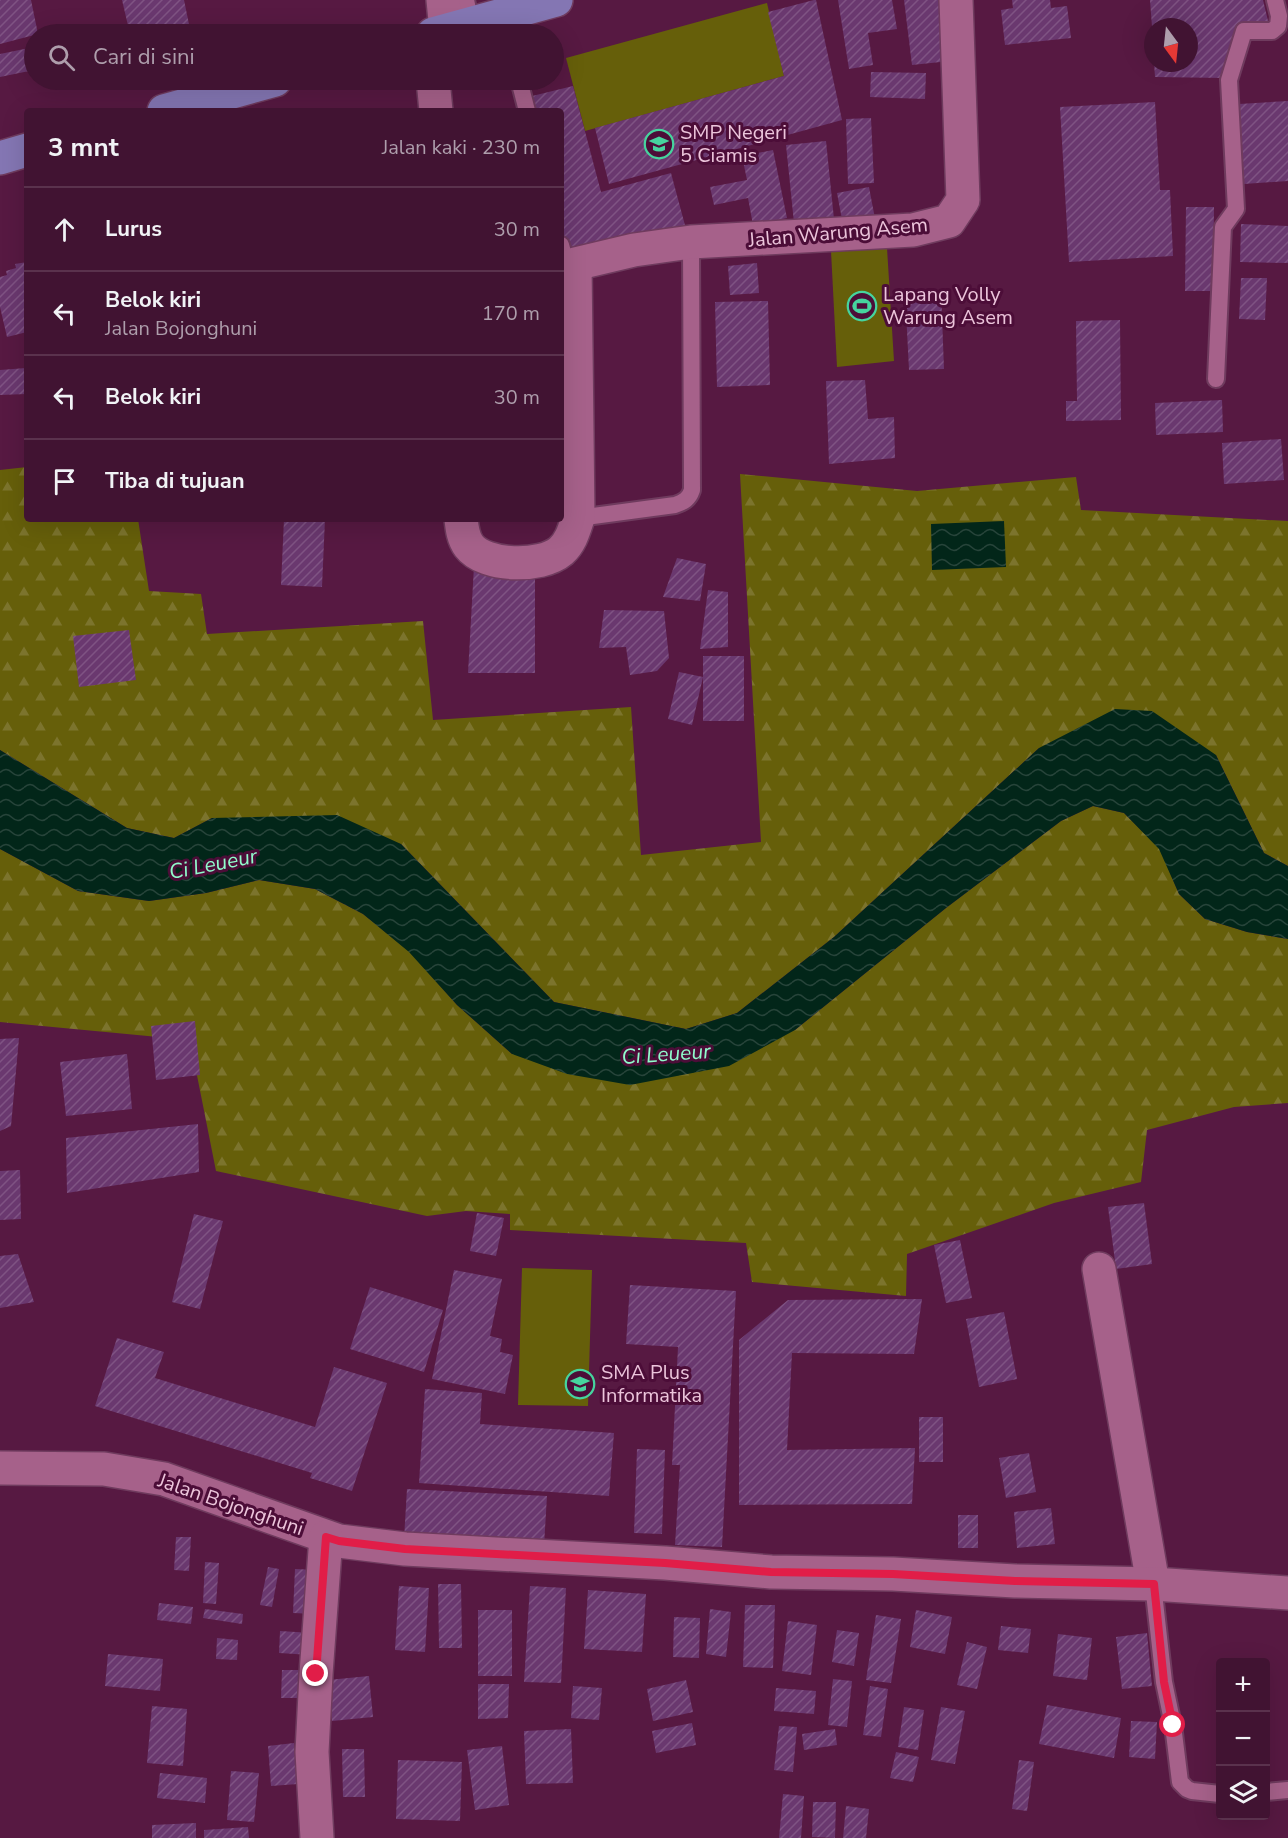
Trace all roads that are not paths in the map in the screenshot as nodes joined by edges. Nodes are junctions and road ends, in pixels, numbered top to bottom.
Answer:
1 (556, 0) edge
2 (956, 0) edge
3 (1275, 0) edge
4 (452, 18) edge
5 (499, 24) edge
6 (509, 24) edge
7 (239, 90) edge
8 (434, 90) edge
9 (522, 90) edge
10 (175, 108) edge
11 (436, 108) edge
12 (526, 108) edge
13 (24, 151) edge
14 (0, 158) edge
15 (691, 242) junction
16 (568, 254) edge
17 (1216, 380) dead end
18 (569, 465) edge
19 (578, 518) junction
20 (461, 522) edge
21 (1099, 1269) dead end
22 (0, 1468) edge
23 (326, 1537) junction
24 (1154, 1584) junction
25 (1288, 1593) edge
26 (1288, 1790) edge
27 (1270, 1791) edge
28 (1216, 1793) edge
29 (317, 1838) edge

1 - 6 highway
2 - 15 street, Jalan Warung Asem
3 - 17 lane
4 - 5 highway
7 - 10 highway
8 - 11 street
9 - 12 lane
13 - 14 highway
15 - 16 street, Jalan Warung Asem
15 - 19 lane
16 - 18 street
18 - 19 street
19 - 20 street
21 - 24 street
22 - 23 street, Jalan Bojonghuni
23 - 24 street, Jalan Bojonghuni
23 - 29 street
24 - 25 street, Jalan Bojonghuni
24 - 28 lane
26 - 27 lane

